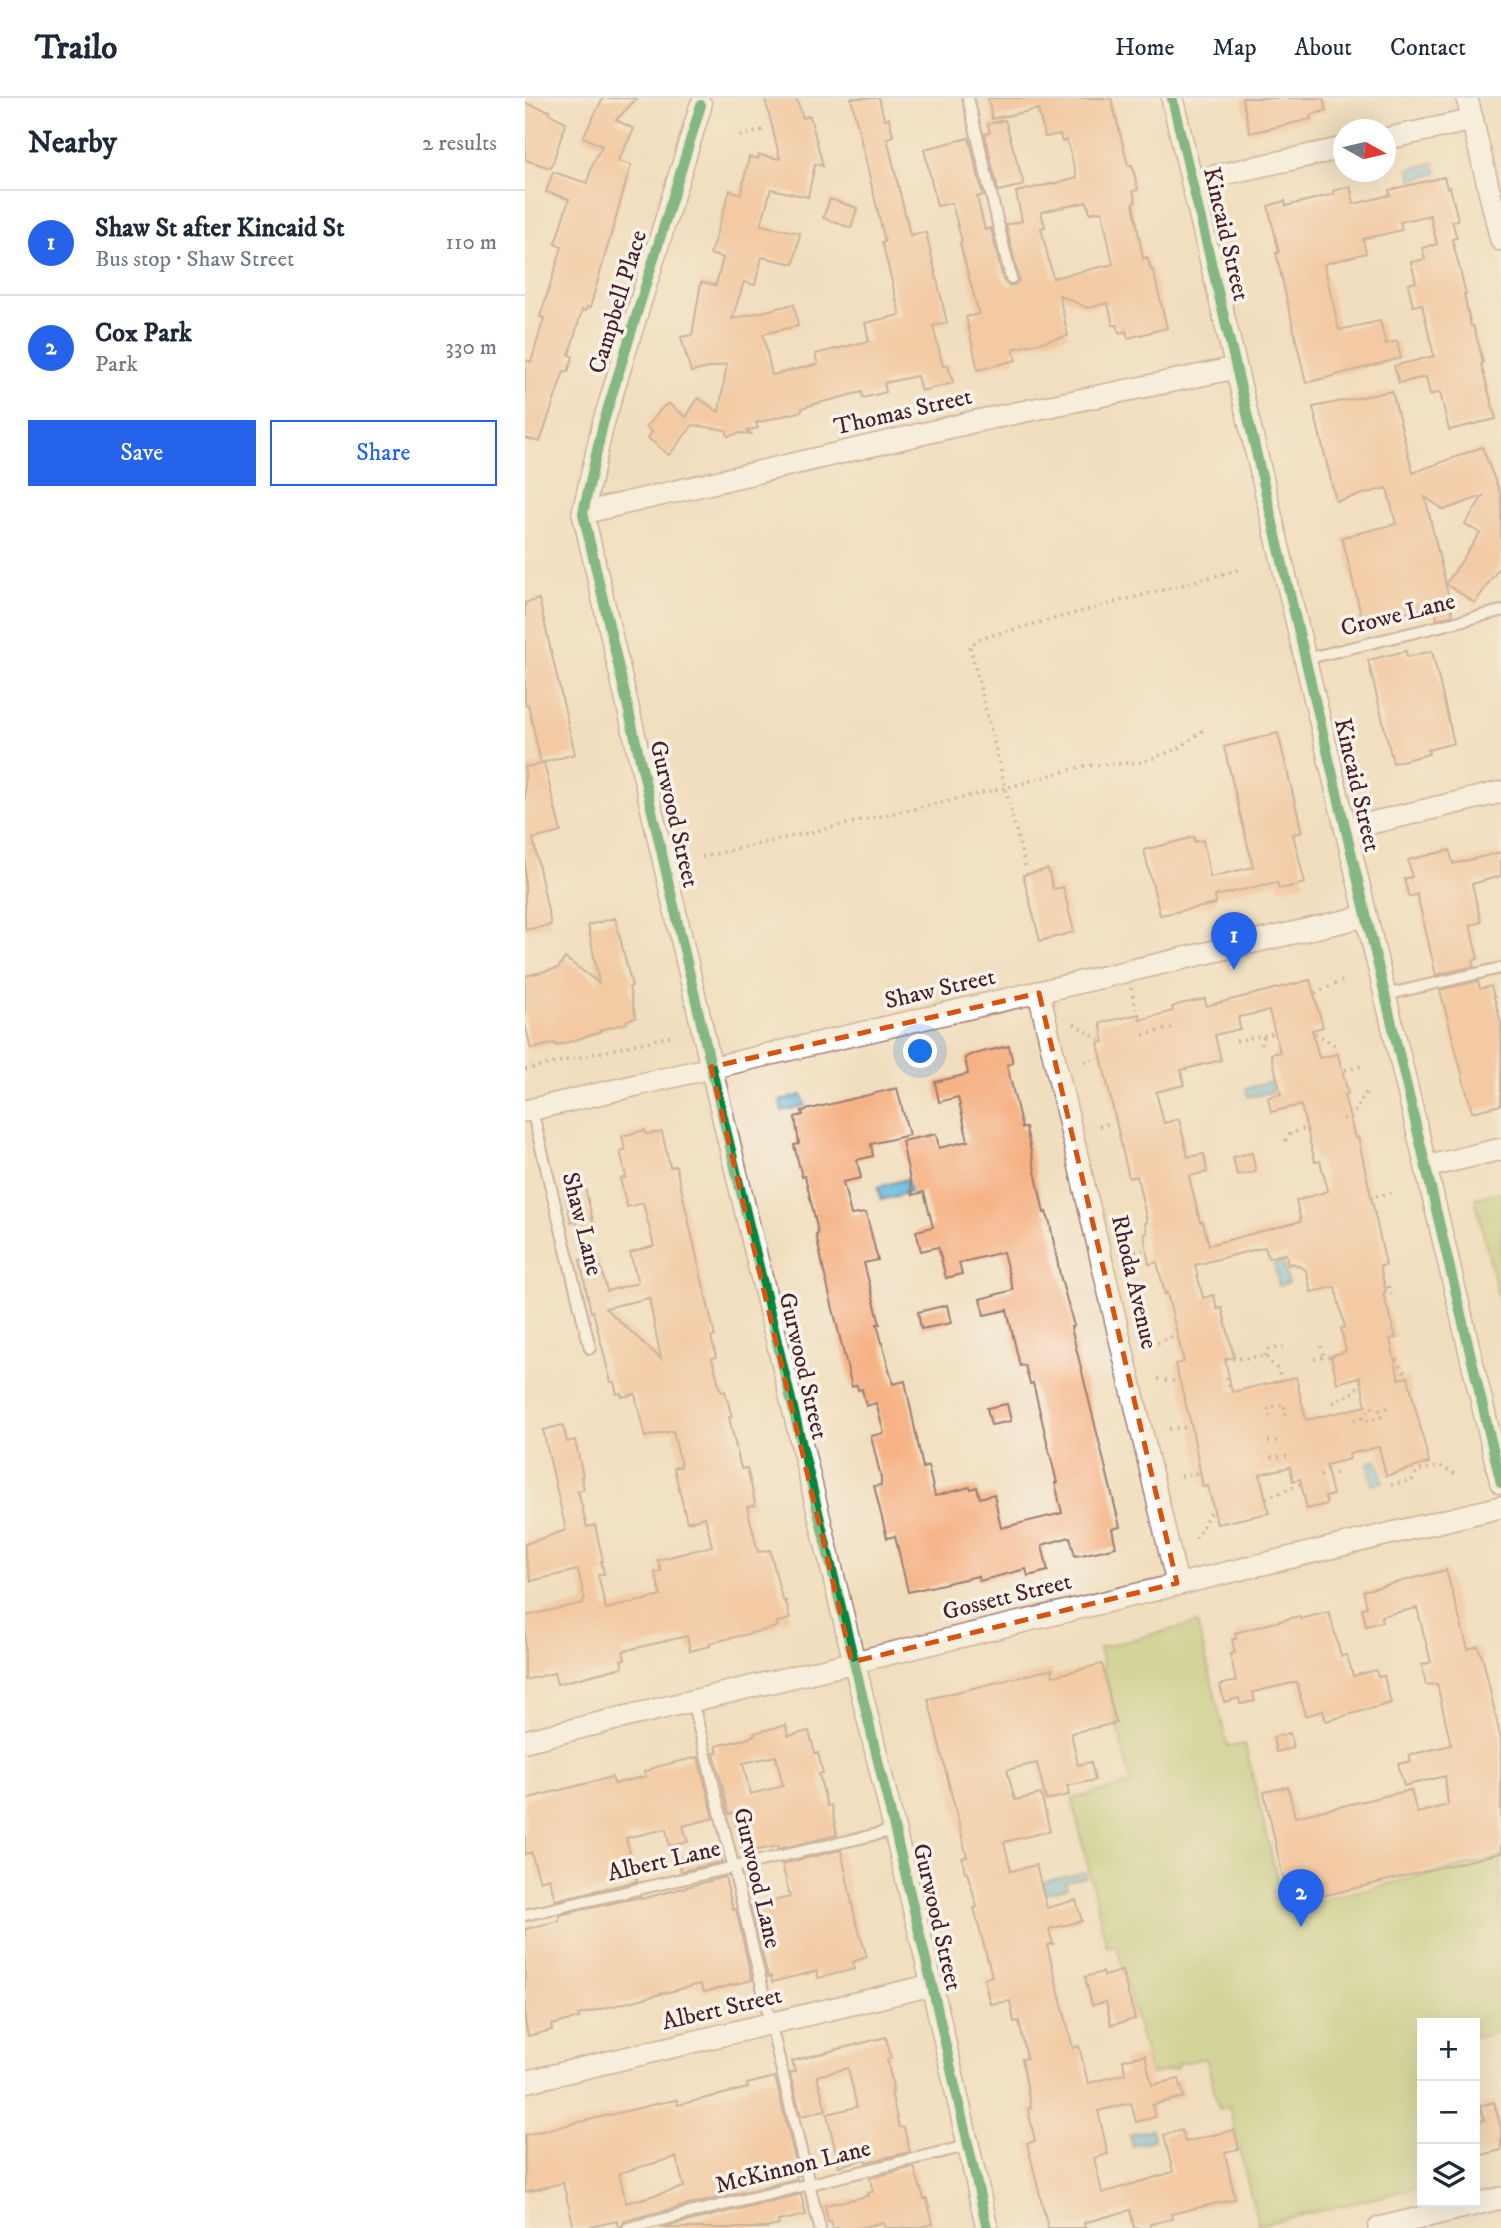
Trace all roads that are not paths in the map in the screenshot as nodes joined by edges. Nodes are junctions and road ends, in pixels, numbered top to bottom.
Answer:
1 (968, 98) edge
2 (1172, 98) edge
3 (1468, 98) edge
4 (701, 105) dead end
5 (1472, 120) junction
6 (1396, 137) edge
7 (1333, 150) edge
8 (1192, 181) junction
9 (1501, 240) edge
10 (1011, 278) dead end
11 (1236, 368) junction
12 (583, 513) junction
13 (1501, 611) edge
14 (1305, 659) junction
15 (1501, 792) edge
16 (1346, 829) junction
17 (1366, 916) junction
18 (1501, 968) edge
19 (1039, 993) junction
20 (1385, 995) junction
21 (711, 1067) junction
22 (529, 1111) edge
23 (1501, 1149) edge
24 (1426, 1167) junction
25 (590, 1348) dead end
26 (1501, 1483) edge
27 (1501, 1507) edge
28 (1178, 1583) junction
29 (852, 1662) junction
30 (692, 1701) junction
31 (525, 1741) edge
32 (895, 1830) junction
33 (734, 1866) junction
34 (525, 1915) edge
35 (932, 1985) junction
36 (769, 2025) junction
37 (525, 2081) edge
38 (967, 2146) junction
39 (809, 2185) junction
40 (1501, 2198) edge
41 (628, 2228) edge
42 (820, 2228) edge
43 (987, 2228) edge
44 (1379, 2228) edge

1 - 10 lane
2 - 8 street, Kincaid Street
3 - 5 street
4 - 12 street, Campbell Place
5 - 6 street
5 - 9 street
7 - 8 street
8 - 11 street, Kincaid Street
11 - 12 street, Thomas Street
11 - 14 street, Kincaid Street
12 - 21 street, Gurwood Street
13 - 14 lane, Crowe Lane
14 - 16 street, Kincaid Street
15 - 16 street
16 - 17 street, Kincaid Street
17 - 19 street, Shaw Street
17 - 20 street, Kincaid Street
18 - 20 lane
19 - 21 street, Shaw Street
19 - 28 street, Rhoda Avenue
20 - 24 street, Kincaid Street
21 - 22 street, Shaw Street
21 - 29 street, Gurwood Street
22 - 25 lane, Shaw Lane
23 - 24 street
24 - 26 street, Kincaid Street
27 - 28 street, Gossett Street
28 - 29 street, Gossett Street
29 - 30 street, Gossett Street
29 - 32 street, Gurwood Street
30 - 31 street, Gossett Street
30 - 33 lane, Gurwood Lane
32 - 33 lane, Albert Lane
32 - 35 street, Gurwood Street
33 - 34 lane, Albert Lane
33 - 36 lane, Gurwood Lane
35 - 36 street, Albert Street
35 - 38 street, Gurwood Street
36 - 37 street, Albert Street
36 - 39 lane, Gurwood Lane
38 - 39 lane, McKinnon Lane
38 - 43 street, Gurwood Street
39 - 41 lane, McKinnon Lane
39 - 42 lane, Gurwood Lane
40 - 44 street

